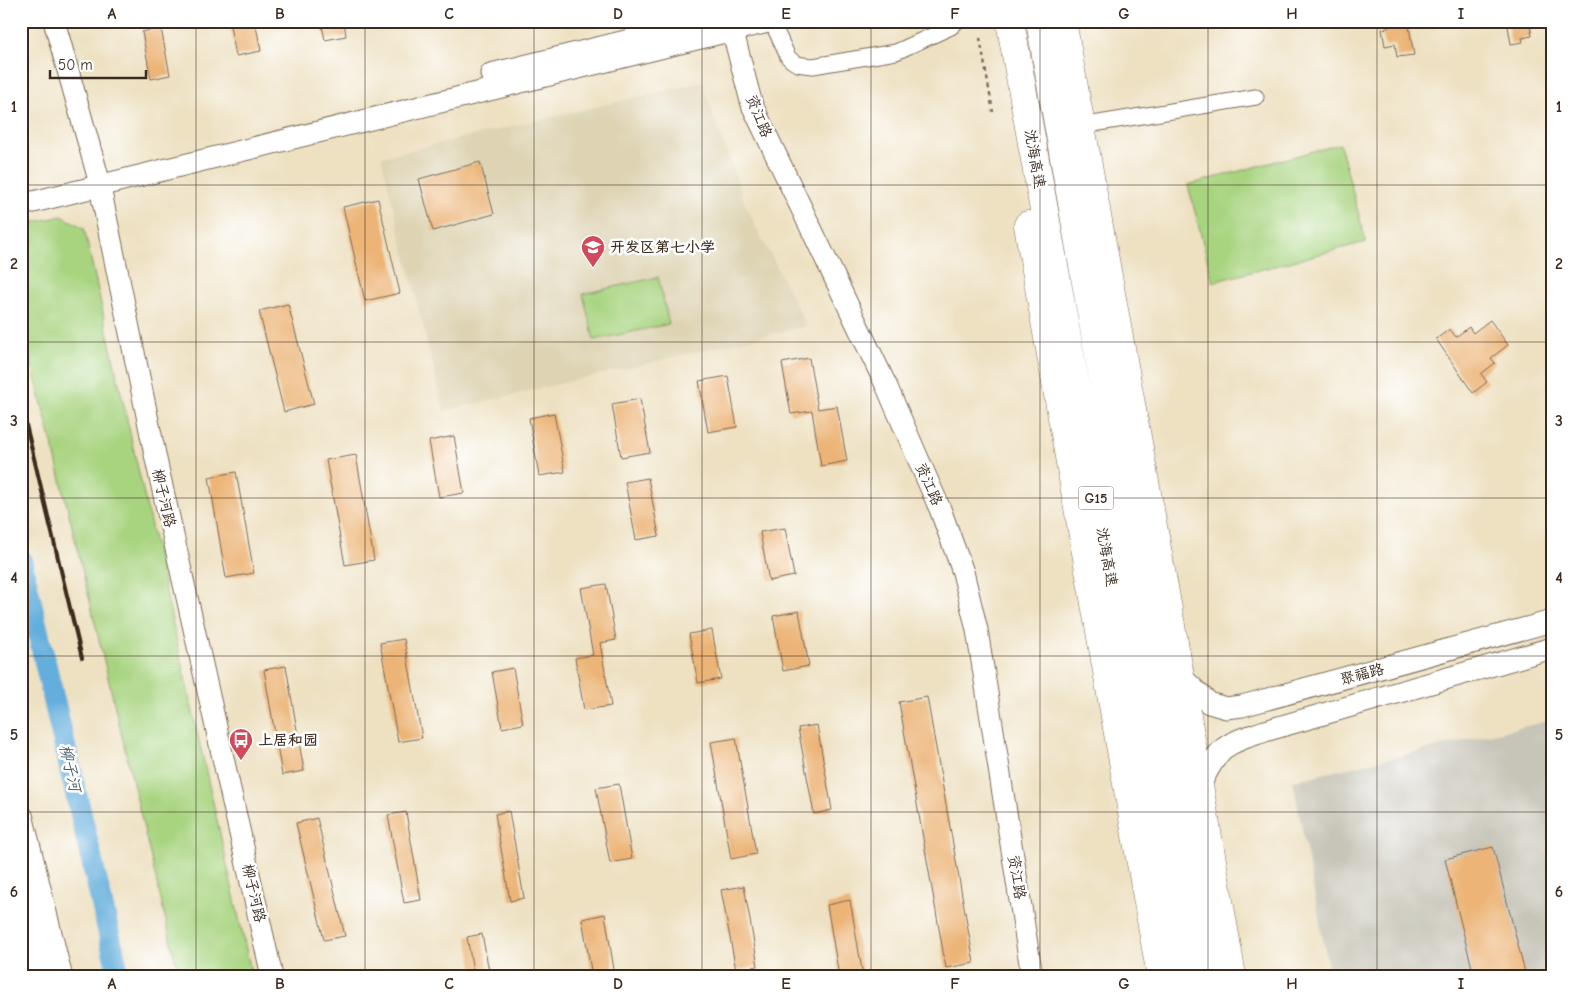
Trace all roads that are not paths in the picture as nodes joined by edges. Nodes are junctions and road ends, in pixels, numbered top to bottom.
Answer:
1 (54, 21) edge
2 (707, 21) edge
3 (772, 21) edge
4 (957, 21) edge
5 (1010, 21) edge
6 (1040, 21) edge
7 (1062, 21) edge
8 (732, 26) edge
9 (986, 30) edge
10 (1256, 97) dead end
11 (1081, 126) junction
12 (99, 180) junction
13 (21, 191) edge
14 (21, 205) edge
15 (1552, 621) edge
16 (1552, 648) edge
17 (1180, 676) junction
18 (1199, 787) junction
19 (21, 817) edge
20 (21, 903) edge
21 (39, 976) edge
22 (60, 976) edge
23 (272, 976) edge
24 (1032, 976) edge
25 (1161, 976) edge
26 (1182, 976) edge
27 (1208, 976) edge
28 (1232, 976) edge

1 - 12 street, 柳子河路
2 - 12 street
3 - 4 street
3 - 8 street
5 - 26 highway, 沈海高速 / G15
6 - 27 highway, 沈海高速 / G15
7 - 11 highway
8 - 12 street
8 - 24 street, 资江路
9 - 25 highway
10 - 11 street
11 - 17 highway
12 - 13 street
12 - 14 street
12 - 23 street, 柳子河路
15 - 17 street, 聚福路
16 - 18 street, 聚福路
17 - 18 highway
18 - 28 highway
19 - 22 main road
20 - 21 main road

